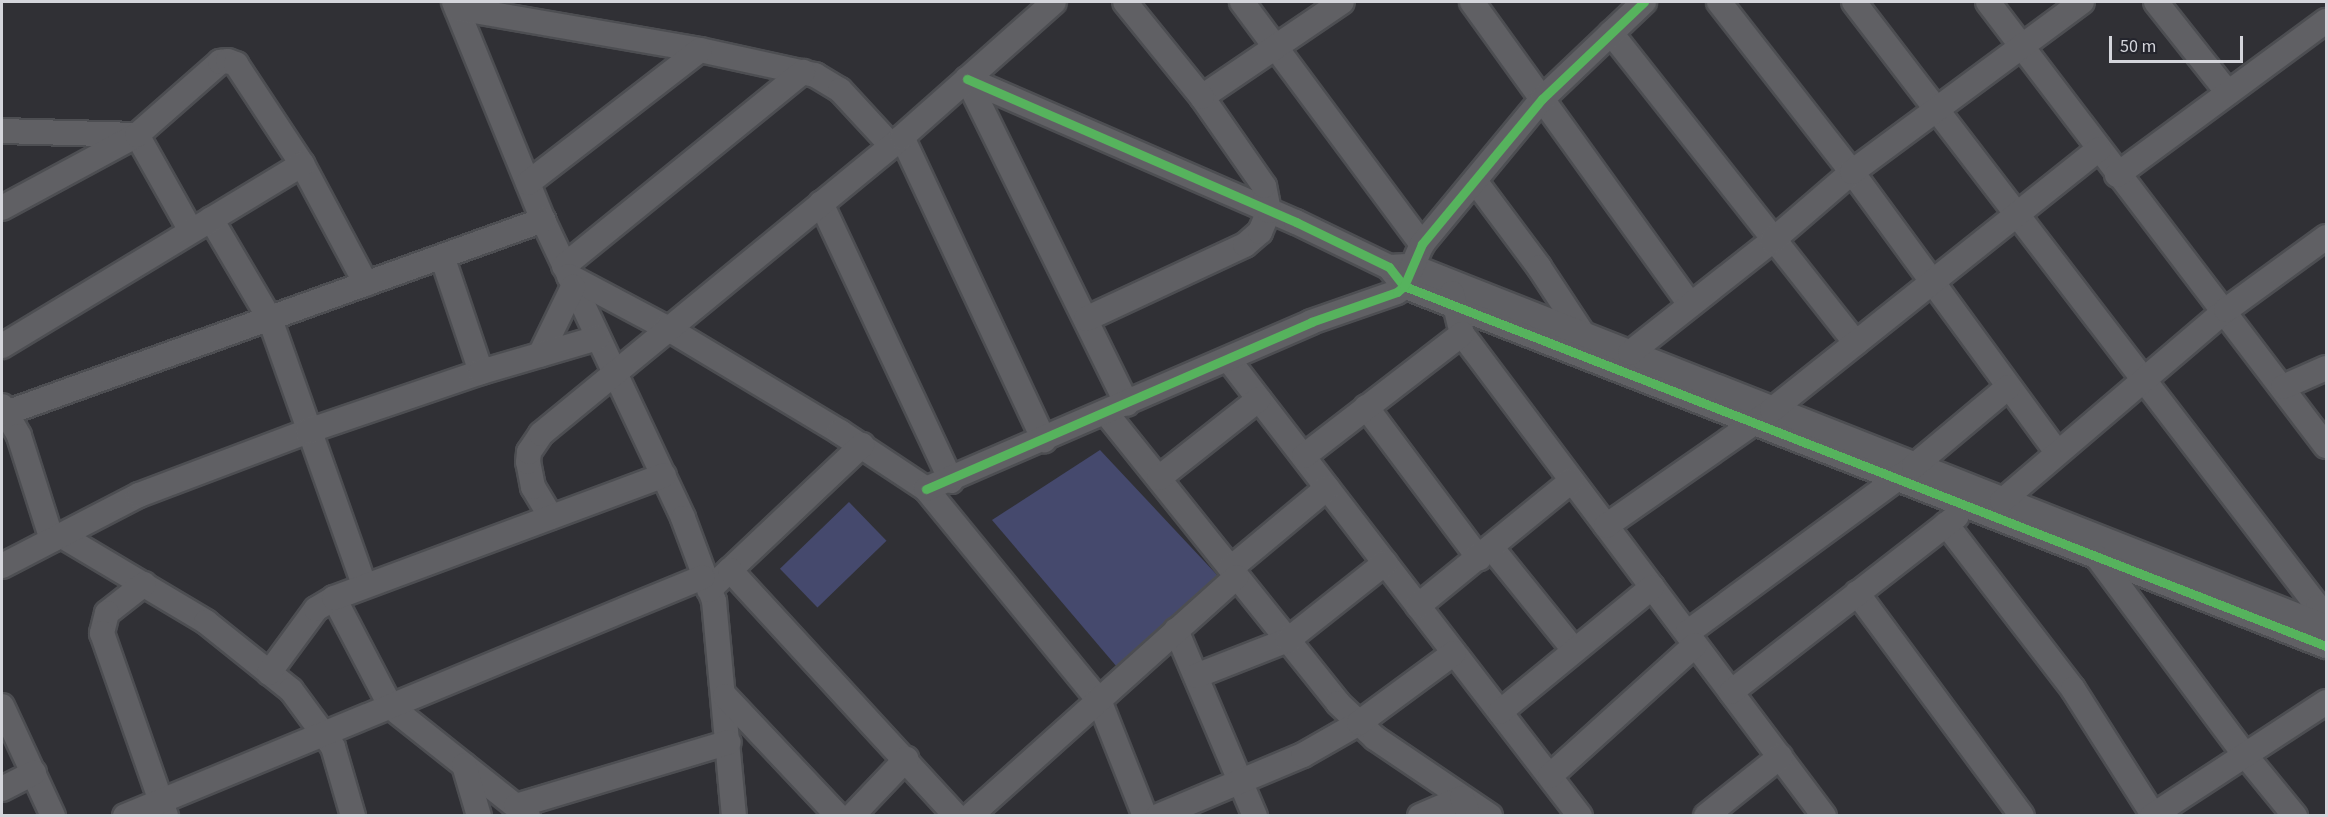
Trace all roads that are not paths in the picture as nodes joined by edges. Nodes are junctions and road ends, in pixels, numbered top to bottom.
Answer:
1 (1054, 2) edge
2 (1125, 2) edge
3 (1242, 2) edge
4 (1342, 2) edge
5 (1472, 2) edge
6 (1854, 2) edge
7 (1988, 2) edge
8 (2082, 2) edge
9 (2156, 2) edge
10 (1725, 4) edge
11 (456, 5) edge
12 (1633, 5) edge
13 (2326, 21) edge
14 (1611, 33) junction
15 (1276, 46) junction
16 (2023, 47) junction
17 (700, 50) junction
18 (803, 72) junction
19 (967, 79) junction
20 (2228, 93) junction
21 (1202, 97) junction
22 (1542, 99) junction
23 (1937, 110) junction
24 (2, 131) edge
25 (137, 135) junction
26 (896, 141) junction
27 (2099, 149) junction
28 (302, 164) junction
29 (1852, 172) junction
30 (2117, 175) junction
31 (1475, 181) junction
32 (528, 183) junction
33 (821, 202) junction
34 (2, 208) edge
35 (1269, 211) junction
36 (2019, 215) junction
37 (543, 220) junction
38 (201, 225) junction
39 (2326, 237) edge
40 (1772, 241) junction
41 (1422, 244) junction
42 (443, 259) junction
43 (1401, 273) junction
44 (569, 276) junction
45 (1450, 282) junction
46 (1932, 282) junction
47 (366, 284) junction
48 (1690, 304) junction
49 (1453, 306) junction
50 (2226, 310) junction
51 (1086, 319) junction
52 (270, 320) junction
53 (667, 328) junction
54 (1462, 334) junction
55 (1583, 334) junction
56 (597, 338) junction
57 (1856, 343) junction
58 (2, 346) edge
59 (1630, 353) junction
60 (540, 355) junction
61 (1228, 359) junction
62 (2326, 368) edge
63 (481, 372) junction
64 (613, 374) junction
65 (2145, 380) junction
66 (2008, 387) junction
67 (2283, 387) junction
68 (1259, 399) junction
69 (1366, 407) junction
70 (1117, 408) junction
71 (4, 410) edge
72 (1763, 416) junction
73 (308, 431) junction
74 (1044, 440) junction
75 (10, 442) edge
76 (862, 445) junction
77 (2326, 446) edge
78 (2058, 453) junction
79 (1304, 456) junction
80 (1906, 472) junction
81 (664, 475) junction
82 (1159, 478) junction
83 (951, 481) junction
84 (1571, 481) junction
85 (1327, 488) junction
86 (926, 489) junction
87 (2002, 501) junction
88 (1968, 507) junction
89 (551, 517) junction
90 (1946, 524) junction
91 (1606, 526) junction
92 (2076, 531) junction
93 (57, 538) junction
94 (1485, 552) junction
95 (2097, 558) junction
96 (1386, 563) junction
97 (2, 566) edge
98 (730, 570) junction
99 (1233, 573) junction
100 (706, 583) junction
101 (144, 584) junction
102 (364, 585) junction
103 (1652, 587) junction
104 (1857, 593) junction
105 (334, 598) junction
106 (1418, 606) junction
107 (1176, 630) junction
108 (2324, 633) edge
109 (1691, 639) junction
110 (1288, 640) junction
111 (1574, 650) junction
112 (1454, 653) junction
113 (269, 673) junction
114 (1196, 676) junction
115 (1731, 692) junction
116 (725, 696) junction
117 (1099, 700) junction
118 (2326, 702) edge
119 (2, 706) edge
120 (391, 706) junction
121 (1500, 712) junction
122 (1359, 723) junction
123 (324, 734) junction
124 (729, 742) junction
125 (2245, 756) junction
126 (1780, 757) junction
127 (906, 759) junction
128 (464, 765) junction
129 (34, 773) junction
130 (1550, 776) junction
131 (1240, 779) junction
132 (2, 789) edge
133 (1466, 807) edge
134 (163, 808) edge
135 (522, 811) edge
136 (2153, 815) edge
137 (53, 816) edge
138 (125, 816) edge
139 (353, 816) edge
140 (479, 816) edge
141 (734, 816) edge
142 (838, 816) edge
143 (852, 816) edge
144 (956, 816) edge
145 (970, 816) edge
146 (1144, 816) edge
147 (1158, 816) edge
148 (1255, 816) edge
149 (1420, 816) edge
150 (1490, 816) edge
151 (1580, 816) edge
152 (1706, 816) edge
153 (1824, 816) edge
154 (2022, 816) edge
155 (2295, 816) edge

1 - 19 street
2 - 21 street
3 - 15 street
4 - 15 street
5 - 22 street
6 - 23 street
7 - 16 street
8 - 16 street
9 - 20 street
10 - 29 street
11 - 17 street
11 - 32 street
12 - 14 street
13 - 20 street
14 - 22 street
14 - 40 street
15 - 21 street
15 - 41 street
16 - 23 street
16 - 27 street
17 - 18 street
17 - 32 street
18 - 26 street
18 - 44 street
19 - 26 street
19 - 35 street
19 - 51 street
20 - 30 street
21 - 35 street
22 - 31 street
22 - 48 street
23 - 29 street
23 - 36 street
24 - 25 street
25 - 28 street
25 - 34 street
25 - 38 street
26 - 33 street
26 - 74 street
27 - 30 street
27 - 36 street
28 - 38 street
28 - 47 street
29 - 40 street
29 - 46 street
30 - 50 street
31 - 41 street
31 - 55 street
32 - 37 street
33 - 53 street
33 - 83 street
35 - 43 street
35 - 51 street
36 - 46 street
36 - 65 street
37 - 42 street
37 - 44 street
38 - 52 street
38 - 58 street
39 - 50 street
40 - 48 street
40 - 57 street
41 - 43 street
42 - 47 street
42 - 63 street
43 - 45 street
43 - 49 street
43 - 61 street
44 - 53 street
44 - 56 street
44 - 60 street
45 - 49 street
45 - 55 street
46 - 57 street
46 - 66 street
47 - 52 street
48 - 59 street
49 - 54 street
49 - 72 street
50 - 65 street
50 - 67 street
51 - 70 street
52 - 71 street
52 - 73 street
53 - 64 street
53 - 76 street
54 - 69 street
54 - 84 street
55 - 59 street
56 - 60 street
56 - 64 street
57 - 72 street
59 - 72 street
60 - 63 street
61 - 68 street
61 - 70 street
62 - 67 street
63 - 73 street
64 - 81 street
64 - 89 street
65 - 78 street
65 - 108 street
66 - 78 street
66 - 80 street
67 - 77 street
68 - 79 street
68 - 82 street
69 - 79 street
69 - 94 street
70 - 74 street
70 - 82 street
71 - 75 street
72 - 80 street
72 - 91 street
73 - 93 street
73 - 102 street
74 - 83 street
75 - 93 street
76 - 86 street
76 - 98 street
78 - 87 street
79 - 85 street
80 - 87 street
80 - 88 street
80 - 109 street
81 - 89 street
81 - 100 street
82 - 99 street
83 - 86 street
84 - 91 street
84 - 94 street
85 - 96 street
85 - 99 street
86 - 117 street
87 - 92 street
88 - 90 street
88 - 95 street
89 - 102 street
90 - 104 street
90 - 136 street
91 - 103 street
92 - 95 street
92 - 108 street
93 - 97 street
93 - 101 street
94 - 106 street
94 - 111 street
95 - 108 street
95 - 125 street
96 - 106 street
96 - 110 street
98 - 100 street
98 - 127 street
99 - 107 street
99 - 110 street
100 - 116 street
100 - 120 street
101 - 113 street
101 - 134 street
102 - 105 street
103 - 109 street
103 - 111 street
104 - 115 street
104 - 154 street
105 - 113 street
105 - 120 street
106 - 112 street
107 - 114 street
107 - 117 street
109 - 115 street
109 - 130 street
110 - 114 street
110 - 122 street
111 - 121 street
112 - 121 street
112 - 122 street
113 - 123 street
114 - 131 street
115 - 126 street
116 - 124 street
116 - 142 street
117 - 145 street
117 - 146 street
118 - 125 street
119 - 129 street
120 - 123 street
120 - 128 street
121 - 130 street
122 - 131 street
122 - 133 street
123 - 134 street
123 - 139 street
124 - 135 street
124 - 141 street
125 - 136 street
125 - 155 street
126 - 152 street
126 - 153 street
127 - 143 street
127 - 144 street
128 - 135 street
128 - 140 street
129 - 132 street
129 - 137 street
130 - 151 street
131 - 147 street
131 - 148 street
133 - 149 street
133 - 150 street
134 - 138 street

